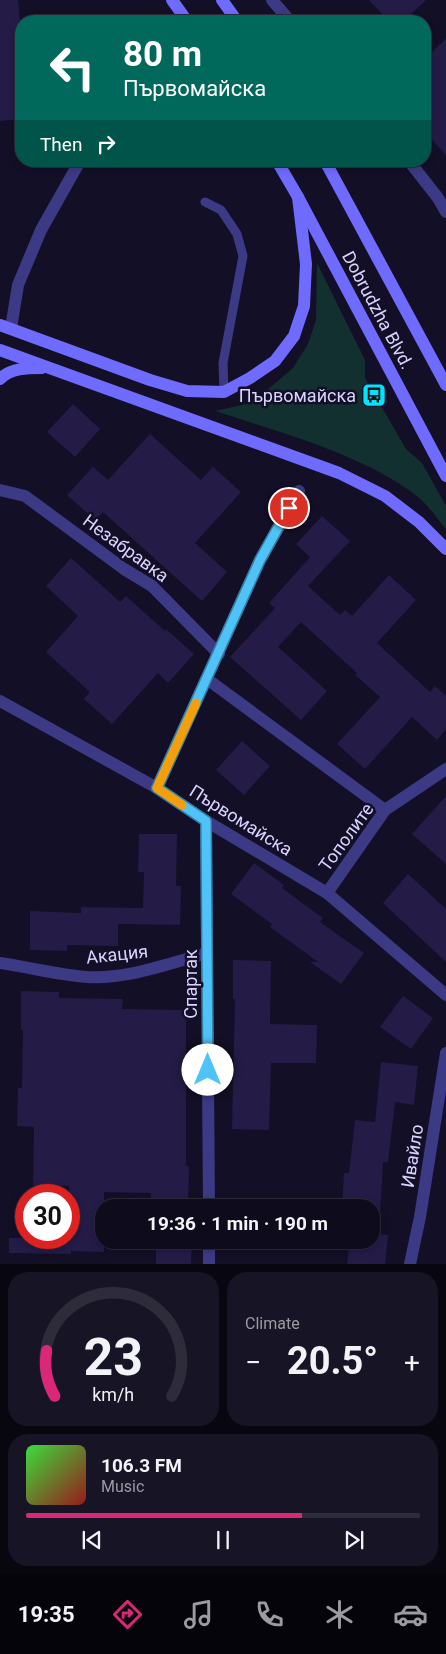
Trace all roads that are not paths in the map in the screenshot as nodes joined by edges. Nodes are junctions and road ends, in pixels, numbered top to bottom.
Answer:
1 (172, 0) edge
2 (222, 0) edge
3 (272, 0) edge
4 (183, 15) edge
5 (233, 15) edge
6 (285, 15) edge
7 (77, 167) edge
8 (280, 167) edge
9 (328, 167) edge
10 (414, 167) edge
11 (298, 197) junction
12 (205, 202) dead end
13 (446, 212) edge
14 (5, 327) edge
15 (0, 350) edge
16 (49, 368) junction
17 (0, 379) edge
18 (446, 385) edge
19 (224, 392) junction
20 (446, 476) edge
21 (0, 490) edge
22 (299, 491) dead end
23 (446, 549) edge
24 (219, 654) junction
25 (207, 679) junction
26 (0, 701) edge
27 (446, 769) edge
28 (157, 788) junction
29 (385, 810) junction
30 (206, 821) junction
31 (327, 893) junction
32 (207, 953) junction
33 (0, 963) edge
34 (446, 994) edge
35 (446, 1053) edge
36 (209, 1199) edge
37 (209, 1249) edge
38 (209, 1264) edge
39 (410, 1264) edge

1 - 4 main road
2 - 5 main road
3 - 6 street
7 - 14 street
8 - 11 main road, Dobrudzha Blvd.
9 - 18 main road, Dobrudzha Blvd.
10 - 13 street
11 - 19 main road
11 - 20 main road, Dobrudzha Blvd.
12 - 19 lane
14 - 19 main road
15 - 16 main road
16 - 17 main road
16 - 23 main road
21 - 24 street, Незабравка
22 - 24 street
24 - 25 street
25 - 28 street
25 - 29 street
26 - 28 street, Първомайска
27 - 29 street, Тополите
28 - 30 street, Първомайска
29 - 31 street, Тополите
30 - 31 street, Първомайска
30 - 32 street, Спартак
31 - 34 street, Първомайска
32 - 33 street, Акация
32 - 36 street, Спартак
35 - 39 street, Ивайло
37 - 38 street

